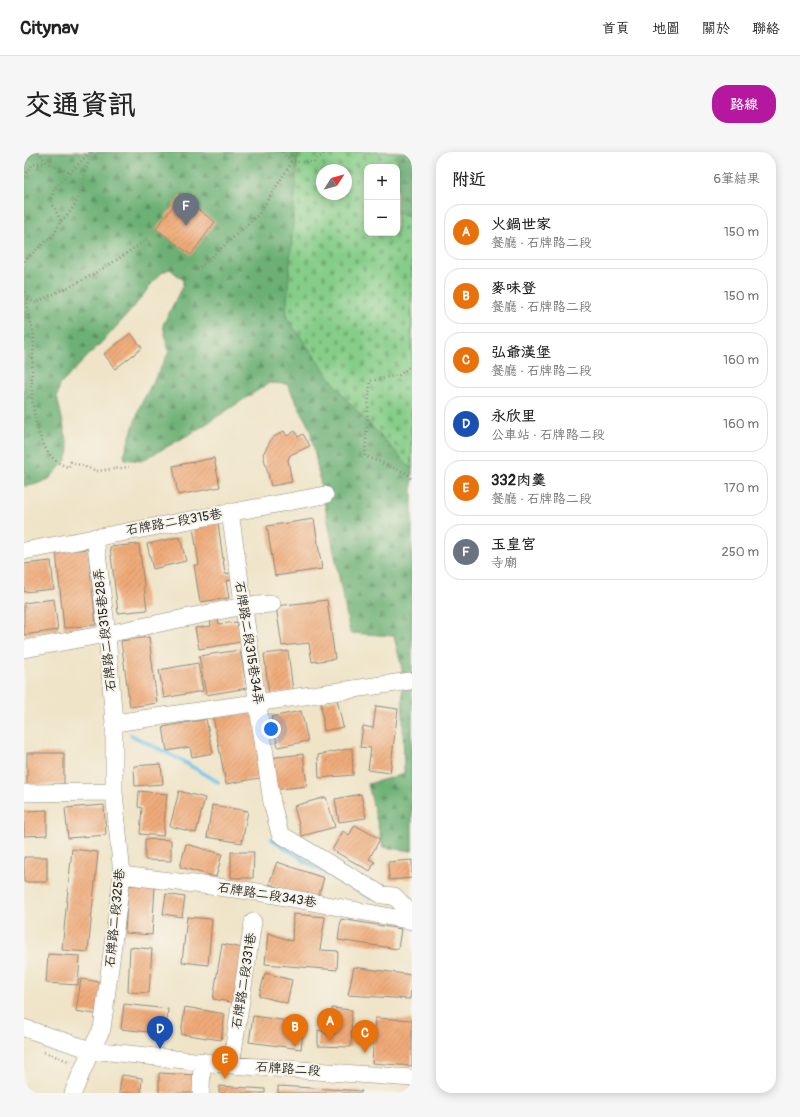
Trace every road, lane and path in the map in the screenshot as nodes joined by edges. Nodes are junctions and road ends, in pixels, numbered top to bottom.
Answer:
1 (38, 152) edge
2 (91, 152) edge
3 (282, 152) edge
4 (326, 152) edge
5 (292, 162) junction
6 (47, 163) junction
7 (70, 172) junction
8 (24, 176) edge
9 (61, 221) junction
10 (148, 238) dead end
11 (24, 260) edge
12 (197, 270) dead end
13 (24, 292) edge
14 (28, 299) junction
15 (412, 365) edge
16 (129, 467) dead end
17 (412, 480) edge
18 (325, 495) dead end
19 (230, 512) junction
20 (95, 537) junction
21 (24, 551) edge
22 (272, 604) dead end
23 (243, 606) junction
24 (107, 634) junction
25 (24, 649) edge
26 (410, 681) dead end
27 (258, 702) junction
28 (114, 730) junction
29 (114, 792) junction
30 (24, 793) edge
31 (122, 875) junction
32 (412, 914) edge
33 (412, 921) edge
34 (253, 922) dead end
35 (24, 1028) edge
36 (37, 1050) dead end
37 (91, 1050) junction
38 (202, 1061) junction
39 (72, 1062) dead end
40 (231, 1065) junction
41 (412, 1078) edge
42 (74, 1093) edge
43 (201, 1093) edge

1 - 6 path
2 - 7 path
2 - 9 path
3 - 5 path
4 - 5 path
5 - 12 path
6 - 7 path
6 - 8 path
7 - 9 path
9 - 11 path
10 - 14 path
13 - 14 path
14 - 16 path
15 - 17 path
18 - 19 street, 石牌路二段315巷
19 - 20 street, 石牌路二段315巷
19 - 23 street, 石牌路二段315巷34弄
20 - 21 street, 石牌路二段315巷
20 - 24 street, 石牌路二段315巷28弄
22 - 23 street
23 - 24 street
23 - 27 street, 石牌路二段315巷34弄
24 - 25 street
24 - 28 street, 石牌路二段315巷28弄
26 - 27 street
27 - 28 street
27 - 32 street, 石牌路二段315巷34弄
28 - 29 street, 石牌路二段325巷
29 - 30 street
29 - 31 street, 石牌路二段325巷
31 - 33 street, 石牌路二段343巷
31 - 37 street, 石牌路二段325巷
34 - 40 street, 石牌路二段331巷
35 - 37 street, 石牌路二段
36 - 39 path
37 - 38 street, 石牌路二段
37 - 42 street, 石牌路二段325巷
38 - 40 street, 石牌路二段
38 - 43 street
40 - 41 street, 石牌路二段

